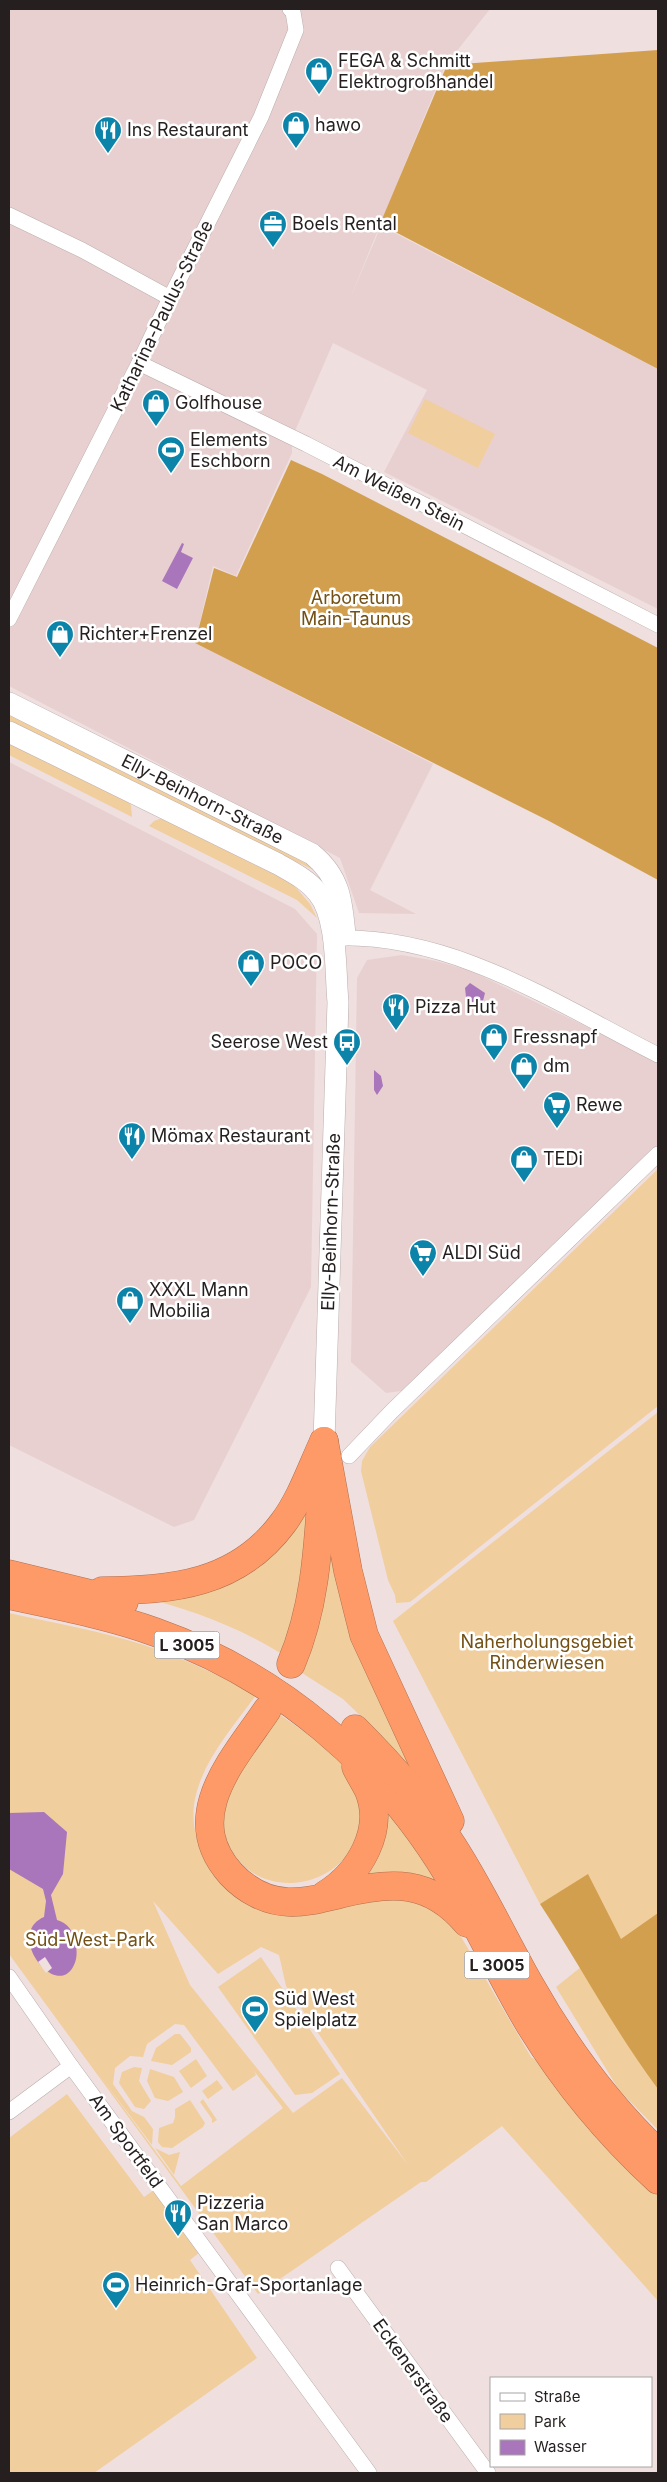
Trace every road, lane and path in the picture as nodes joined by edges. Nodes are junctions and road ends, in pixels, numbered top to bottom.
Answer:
1 (290, 9) edge
2 (9, 215) edge
3 (170, 298) junction
4 (139, 363) junction
5 (9, 619) edge
6 (658, 625) edge
7 (9, 703) edge
8 (9, 732) edge
9 (339, 938) junction
10 (658, 1055) edge
11 (658, 1154) edge
12 (324, 1442) junction
13 (349, 1456) dead end
14 (9, 1574) edge
15 (83, 1592) junction
16 (9, 1595) edge
17 (291, 1664) dead end
18 (267, 1710) dead end
19 (344, 1744) junction
20 (477, 1887) junction
21 (318, 1899) junction
22 (486, 1945) junction
23 (9, 1977) edge
24 (71, 2066) junction
25 (9, 2112) edge
26 (658, 2153) edge
27 (658, 2180) edge
28 (338, 2268) dead end
29 (369, 2473) edge
30 (488, 2473) edge

1 - 3 street, Katharina-Paulus-Straße
2 - 3 street
3 - 4 street, Katharina-Paulus-Straße
4 - 5 street, Katharina-Paulus-Straße
4 - 6 street, Am Weißen Stein
7 - 9 street, Elly-Beinhorn-Straße
8 - 9 street, Elly-Beinhorn-Straße
9 - 10 street
9 - 12 street, Elly-Beinhorn-Straße
11 - 13 street
12 - 15 highway
12 - 17 highway
12 - 20 highway
14 - 15 highway, L 3005
15 - 20 highway, L 3005
16 - 19 highway, L 3005
18 - 21 highway
19 - 21 highway
19 - 22 highway, L 3005
20 - 26 highway, L 3005
21 - 22 highway
22 - 27 highway, L 3005
23 - 24 street, Am Sportfeld
24 - 25 street
24 - 29 street, Am Sportfeld
28 - 30 street, Eckenerstraße

